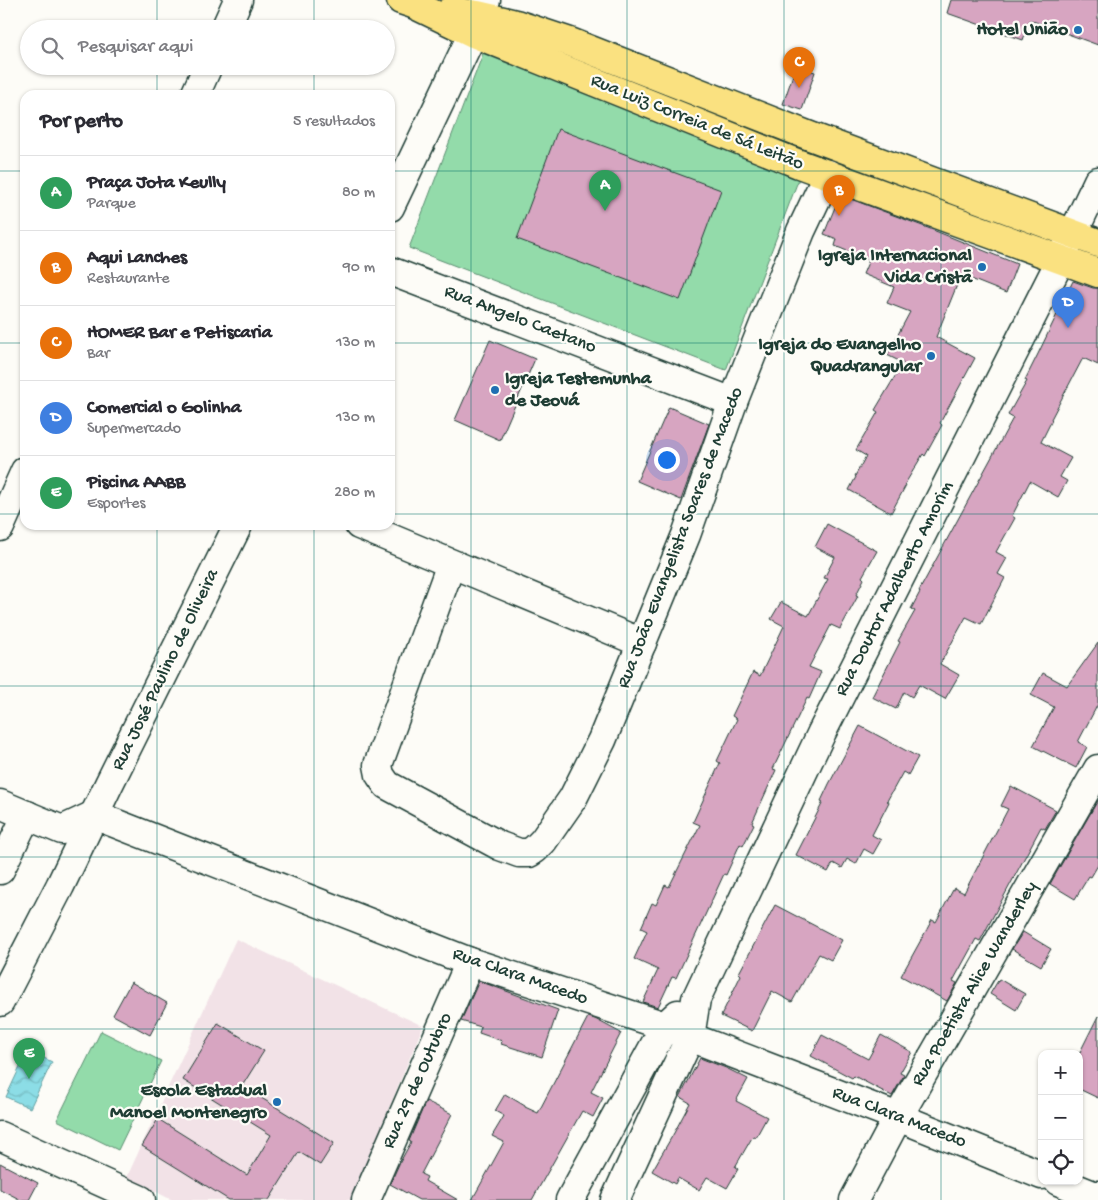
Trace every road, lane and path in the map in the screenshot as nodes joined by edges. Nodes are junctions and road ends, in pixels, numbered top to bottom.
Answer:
1 (238, 0) edge
2 (407, 2) edge
3 (479, 16) edge
4 (229, 20) edge
5 (204, 75) edge
6 (197, 90) edge
7 (828, 174) junction
8 (1098, 181) edge
9 (395, 196) edge
10 (1086, 238) edge
11 (1061, 259) junction
12 (395, 273) edge
13 (1098, 273) edge
14 (734, 402) junction
15 (20, 482) edge
16 (0, 527) edge
17 (236, 530) edge
18 (371, 530) edge
19 (451, 564) junction
20 (642, 643) junction
21 (1098, 769) edge
22 (0, 804) edge
23 (27, 815) junction
24 (94, 815) junction
25 (0, 870) edge
26 (470, 962) junction
27 (696, 999) junction
28 (0, 1002) edge
29 (664, 1026) junction
30 (690, 1037) junction
31 (898, 1117) junction
32 (0, 1136) edge
33 (1038, 1173) edge
34 (1069, 1185) edge
35 (1095, 1194) edge
36 (141, 1200) edge
37 (366, 1200) edge
38 (570, 1200) edge
39 (615, 1200) edge
40 (854, 1200) edge

1 - 4 street
2 - 3 main road, Rua Luiz Correia de Sá Leitão
3 - 7 main road, Rua Luiz Correia de Sá Leitão
3 - 9 street
3 - 10 main road, Rua Luiz Correia de Sá Leitão
5 - 6 street
7 - 11 main road, Rua Luiz Correia de Sá Leitão
7 - 14 street, Rua João Evangelista Soares de Macedo
8 - 10 street, Rua Doutor Adalberto Amorim
10 - 11 street, Rua Doutor Adalberto Amorim
11 - 13 main road, Rua Luiz Correia de Sá Leitão
11 - 27 street, Rua Doutor Adalberto Amorim
12 - 14 street, Rua Angelo Caetano
14 - 20 street, Rua João Evangelista Soares de Macedo
15 - 16 street
17 - 24 street, Rua José Paulino de Oliveira
18 - 19 street
19 - 20 street
19 - 20 street, Rua João Evangelista Soares de Macedo
21 - 31 street, Rua Poetista Alice Wanderley
22 - 23 street
23 - 24 street
23 - 25 street
24 - 26 street, Rua Clara Macedo
24 - 28 street, Rua José Paulino de Oliveira
26 - 29 street, Rua Clara Macedo
26 - 37 street, Rua 29 de Outubro
27 - 29 street, Rua Doutor Adalberto Amorim
27 - 30 street, Rua Doutor Adalberto Amorim
29 - 30 street, Rua Clara Macedo
29 - 38 street, Rua Doutor Adalberto Amorim
30 - 31 street, Rua Clara Macedo
30 - 39 street, Rua Doutor Adalberto Amorim
31 - 33 street, Rua Clara Macedo
31 - 40 street, Rua Poetista Alice Wanderley
32 - 36 street
34 - 35 street

